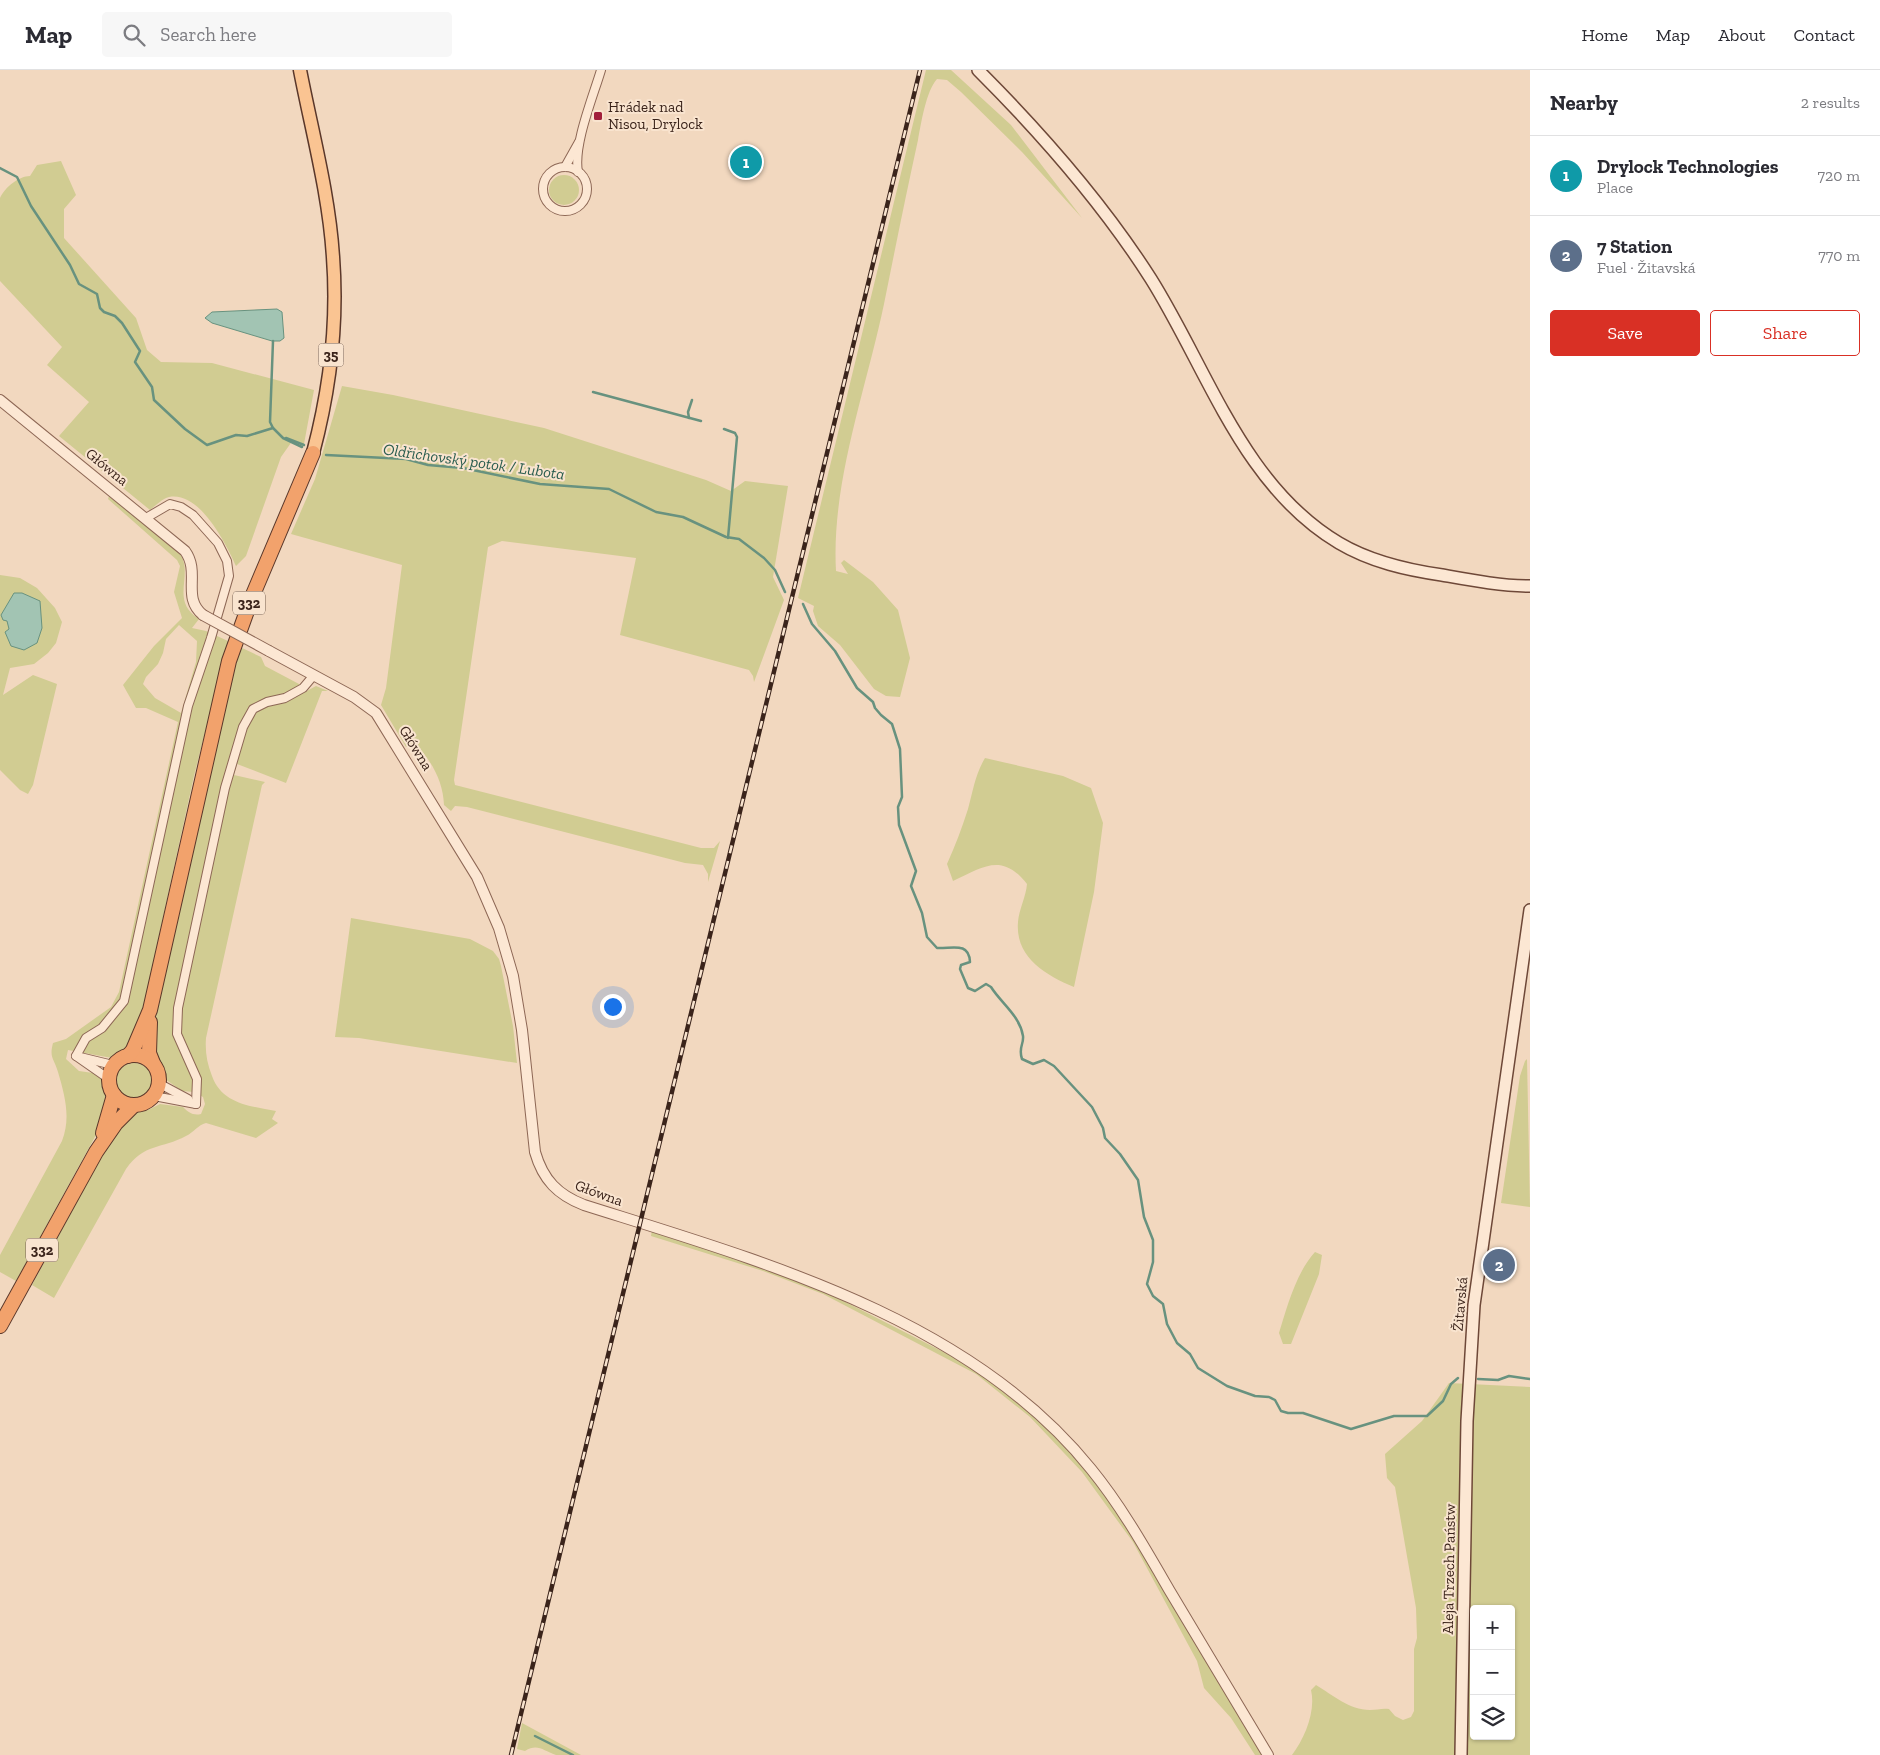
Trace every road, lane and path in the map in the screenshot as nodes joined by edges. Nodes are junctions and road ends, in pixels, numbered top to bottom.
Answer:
1 (300, 70) edge
2 (601, 70) edge
3 (978, 70) edge
4 (581, 138) junction
5 (565, 167) junction
6 (578, 172) junction
7 (0, 400) edge
8 (313, 453) joint
9 (146, 518) junction
10 (1530, 585) edge
11 (1530, 592) edge
12 (314, 675) junction
13 (1530, 910) edge
14 (150, 1010) junction
15 (76, 1056) junction
16 (128, 1056) junction
17 (153, 1063) junction
18 (111, 1072) junction
19 (157, 1090) junction
20 (114, 1095) junction
21 (196, 1104) junction
22 (134, 1105) junction
23 (96, 1152) junction
24 (0, 1326) edge
25 (1469, 1383) joint
26 (1268, 1755) edge
27 (1462, 1755) edge

1 - 8 main road, 35
2 - 4 street
3 - 10 main road
4 - 5 street
4 - 6 street
5 - 6 street
5 - 6 street
7 - 9 street, Główna
8 - 14 highway, 332
9 - 12 street, Główna, bridge
9 - 15 street
10 - 11 main road
12 - 21 street
12 - 26 street, Główna
13 - 25 main road, Žitavská
14 - 16 highway, 332
14 - 17 highway, 332
15 - 18 street
15 - 18 street
16 - 17 highway
16 - 18 highway, 332
17 - 19 highway, 332
18 - 20 highway, 332
19 - 21 street
19 - 21 street
19 - 22 highway, 332
20 - 22 highway
20 - 23 highway, 332
22 - 23 highway, 332
23 - 24 highway, 332
25 - 27 main road, Aleja Trzech Państw

